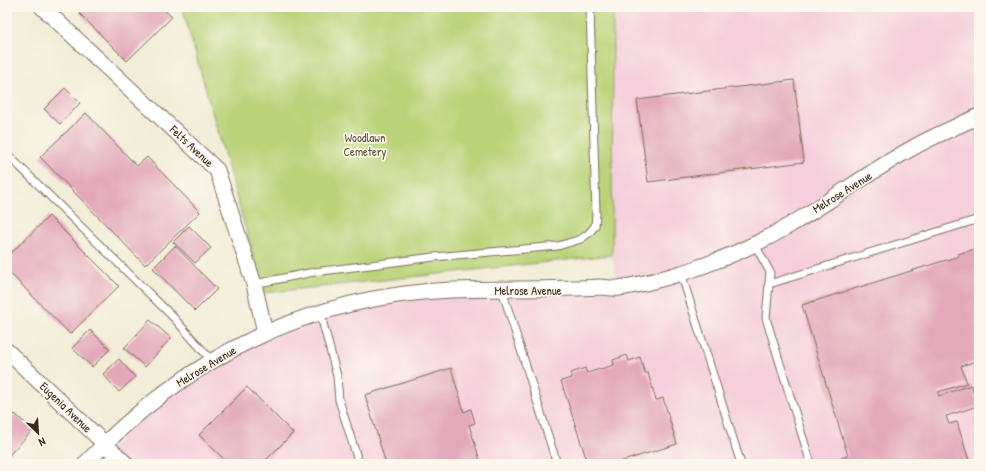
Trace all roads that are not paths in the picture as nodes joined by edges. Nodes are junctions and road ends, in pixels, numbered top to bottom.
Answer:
1 (42, 7) edge
2 (590, 7) edge
3 (979, 116) edge
4 (7, 154) edge
5 (979, 219) edge
6 (754, 243) junction
7 (681, 273) junction
8 (254, 284) junction
9 (769, 284) junction
10 (502, 290) junction
11 (320, 312) junction
12 (265, 332) junction
13 (7, 351) edge
14 (212, 361) junction
15 (104, 444) junction
16 (85, 464) edge
17 (126, 464) edge
18 (359, 464) edge
19 (557, 464) edge
20 (741, 464) edge
21 (811, 464) edge

1 - 8 street, Felts Avenue
2 - 8 lane
3 - 6 street, Melrose Avenue
4 - 14 lane
5 - 9 lane
6 - 7 street, Melrose Avenue
6 - 9 lane
7 - 10 street, Melrose Avenue
7 - 20 lane
8 - 12 street, Felts Avenue
9 - 21 lane
10 - 11 street, Melrose Avenue
10 - 19 lane
11 - 12 street, Melrose Avenue
11 - 18 lane
12 - 14 street, Melrose Avenue
13 - 15 street, Eugenia Avenue
14 - 15 street, Melrose Avenue
15 - 16 street, Melrose Avenue
15 - 17 street, Eugenia Avenue

